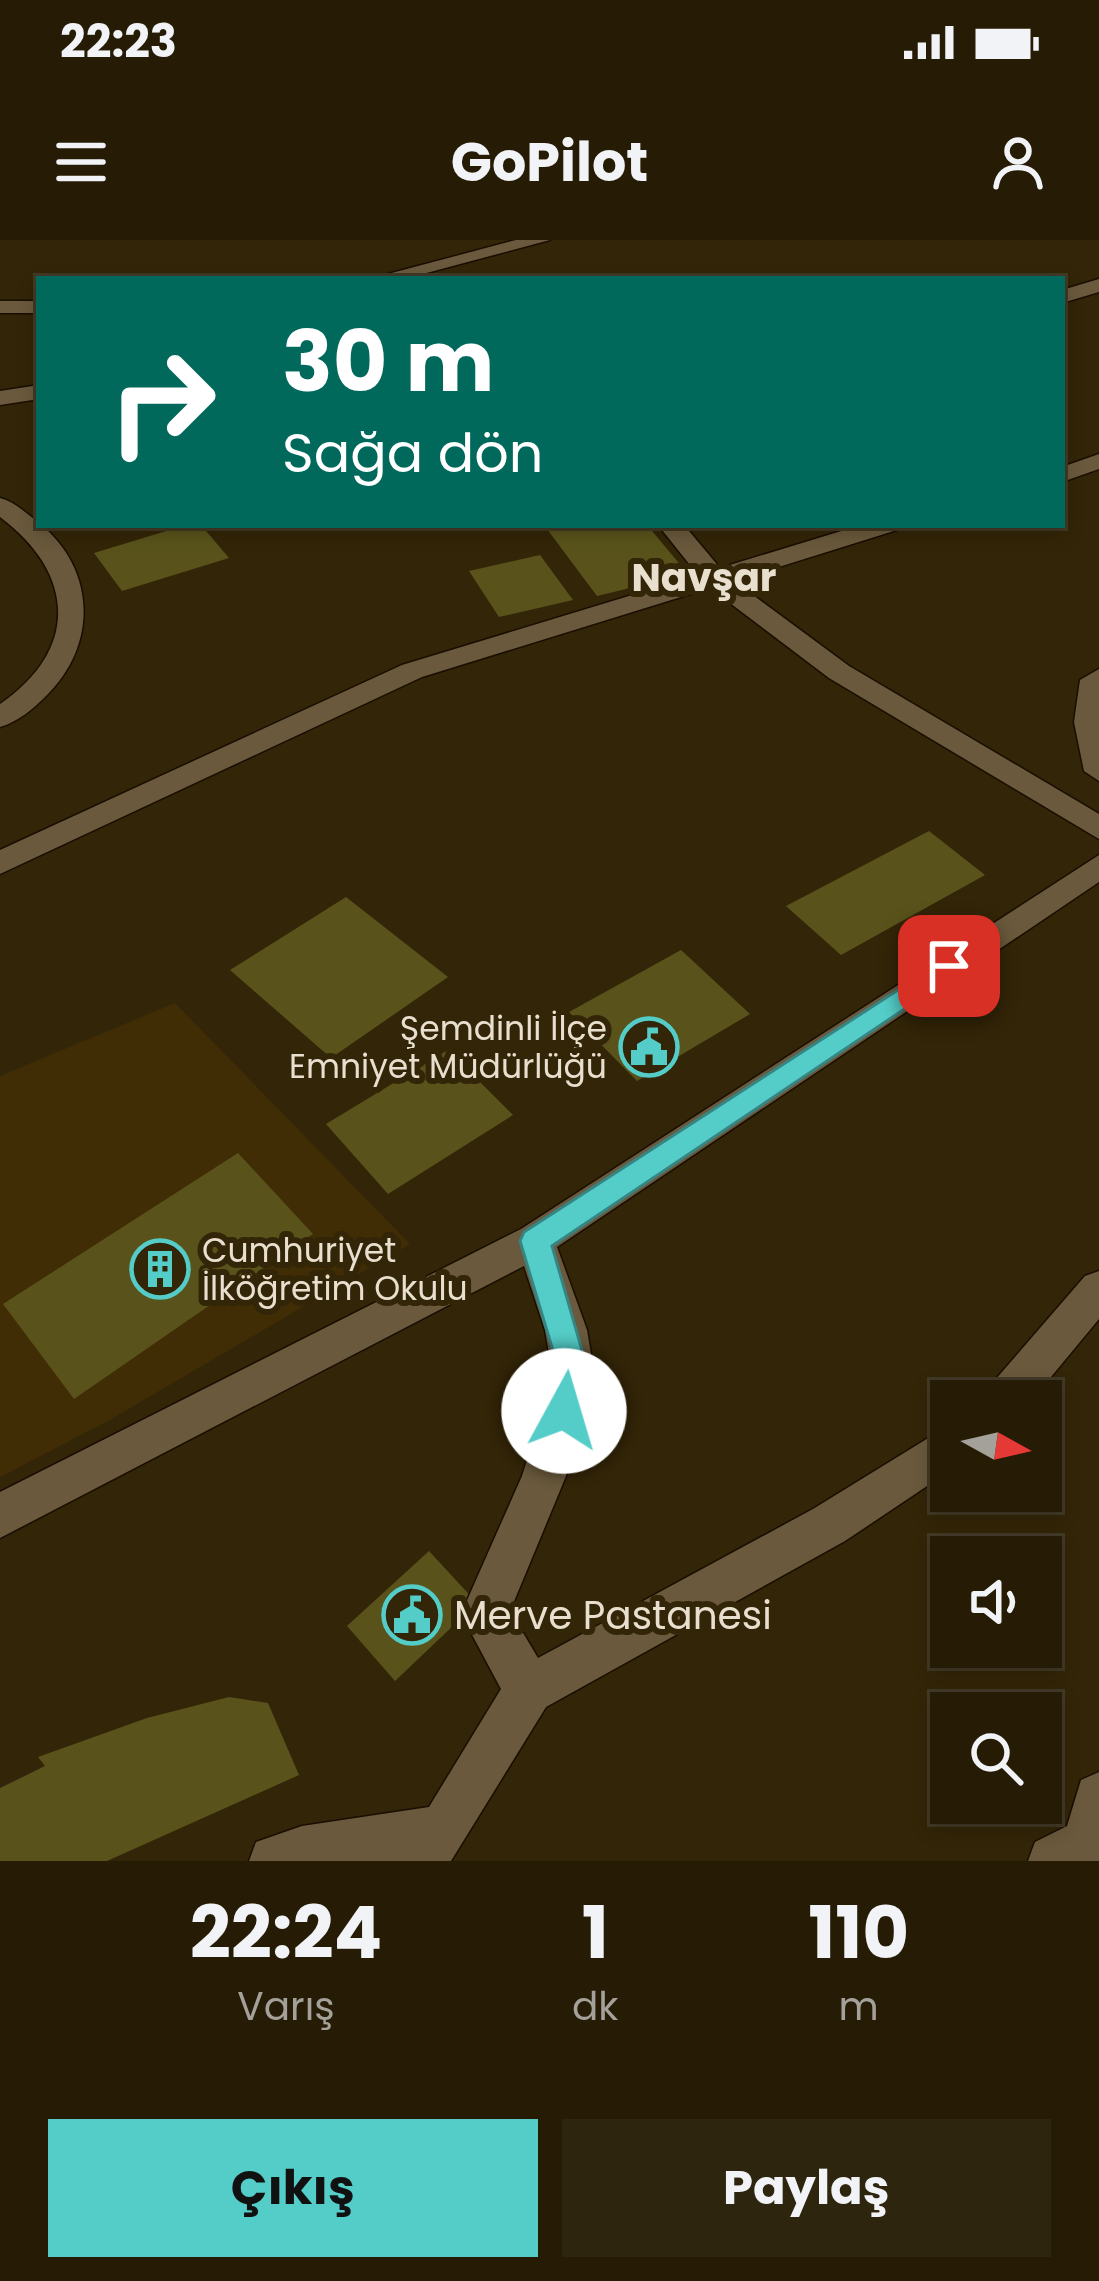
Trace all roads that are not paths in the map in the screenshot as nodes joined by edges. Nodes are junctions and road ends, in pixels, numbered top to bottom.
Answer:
1 (540, 240) edge
2 (391, 276) edge
3 (1099, 285) edge
4 (1065, 296) edge
5 (0, 307) edge
6 (36, 307) edge
7 (36, 392) edge
8 (0, 398) edge
9 (1099, 461) edge
10 (1065, 475) edge
11 (0, 505) edge
12 (673, 528) edge
13 (878, 528) edge
14 (715, 579) junction
15 (1099, 678) edge
16 (0, 718) edge
17 (1099, 772) edge
18 (1063, 805) junction
19 (1099, 828) edge
20 (0, 863) edge
21 (1099, 866) edge
22 (535, 1241) junction
23 (1099, 1289) edge
24 (1022, 1380) edge
25 (930, 1459) edge
26 (0, 1516) edge
27 (529, 1690) junction
28 (430, 1846) edge
29 (275, 1861) edge

1 - 2 street
3 - 4 street
5 - 6 street
7 - 8 street
9 - 10 street
11 - 16 street
12 - 14 street
13 - 14 street
14 - 18 street
14 - 20 street
15 - 17 street
17 - 18 street
18 - 19 street
21 - 22 street
22 - 26 street
22 - 27 street
23 - 24 street
25 - 27 street
27 - 28 street
28 - 29 street

